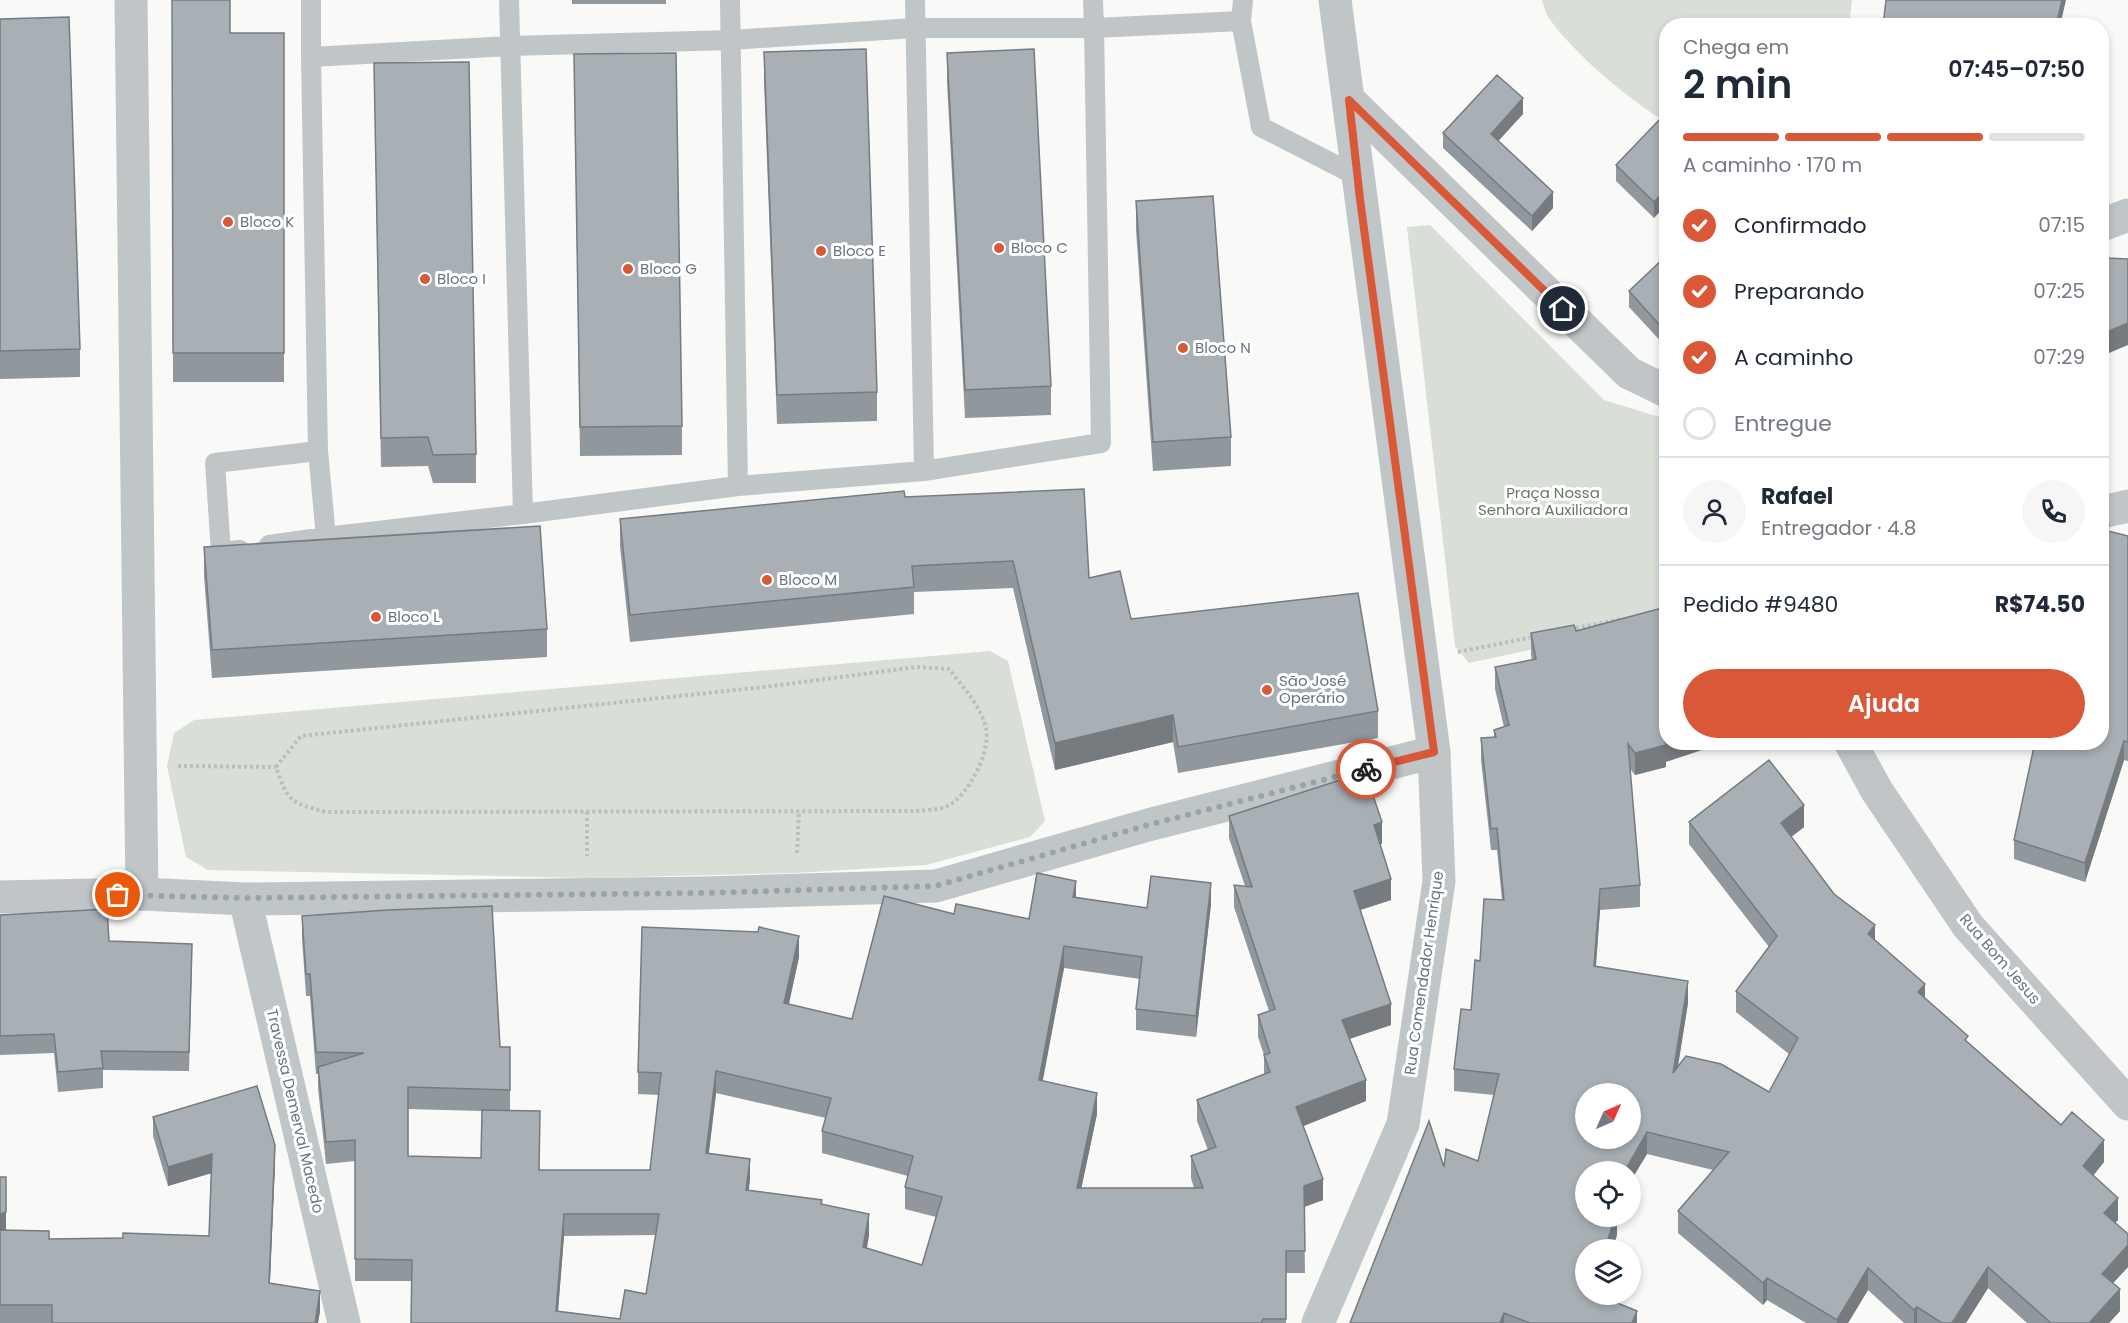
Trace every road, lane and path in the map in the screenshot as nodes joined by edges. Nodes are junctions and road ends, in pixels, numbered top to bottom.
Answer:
1 (131, 0) edge
2 (311, 0) edge
3 (509, 0) edge
4 (730, 0) edge
5 (915, 0) edge
6 (1093, 0) edge
7 (1242, 0) edge
8 (1335, 0) edge
9 (1241, 21) junction
10 (915, 28) junction
11 (1094, 28) junction
12 (731, 40) junction
13 (510, 46) junction
14 (311, 57) junction
15 (1349, 100) junction
16 (1357, 176) junction
17 (2128, 215) edge
18 (2109, 222) edge
19 (1659, 388) edge
20 (318, 451) junction
21 (924, 471) junction
22 (738, 486) junction
23 (2128, 506) edge
24 (2109, 510) edge
25 (523, 514) junction
26 (326, 537) junction
27 (1632, 617) edge
28 (1562, 631) edge
29 (1538, 636) edge
30 (1422, 659) junction
31 (1854, 750) edge
32 (1434, 752) junction
33 (177, 766) dead end
34 (276, 767) junction
35 (587, 812) junction
36 (799, 812) junction
37 (796, 863) dead end
38 (588, 867) dead end
39 (142, 894) junction
40 (0, 897) edge
41 (245, 898) junction
42 (2128, 1101) edge
43 (344, 1323) edge
44 (1318, 1323) edge

1 - 39 street
2 - 14 lane
3 - 13 lane
4 - 12 lane
5 - 10 lane
6 - 11 lane
7 - 9 lane
8 - 15 street, Rua Comendador Henrique
9 - 11 lane
9 - 16 lane
10 - 11 lane
10 - 12 lane
10 - 21 lane
11 - 21 lane
12 - 13 lane
12 - 22 lane
13 - 14 lane
13 - 25 lane
14 - 20 lane
15 - 16 street, Rua Comendador Henrique
15 - 19 street
16 - 30 street, Rua Comendador Henrique
17 - 18 street
20 - 26 lane
20 - 26 lane
21 - 22 lane
22 - 25 lane
23 - 24 street
25 - 26 lane
27 - 28 path
29 - 30 path
30 - 32 street, Rua Comendador Henrique
31 - 42 street, Rua Bom Jesus
32 - 41 street
32 - 44 street, Rua Comendador Henrique
33 - 34 path
34 - 35 path
34 - 36 path
35 - 36 path
35 - 38 path
36 - 37 path
39 - 40 street
39 - 41 street
41 - 43 street, Travessa Demerval Macedo

